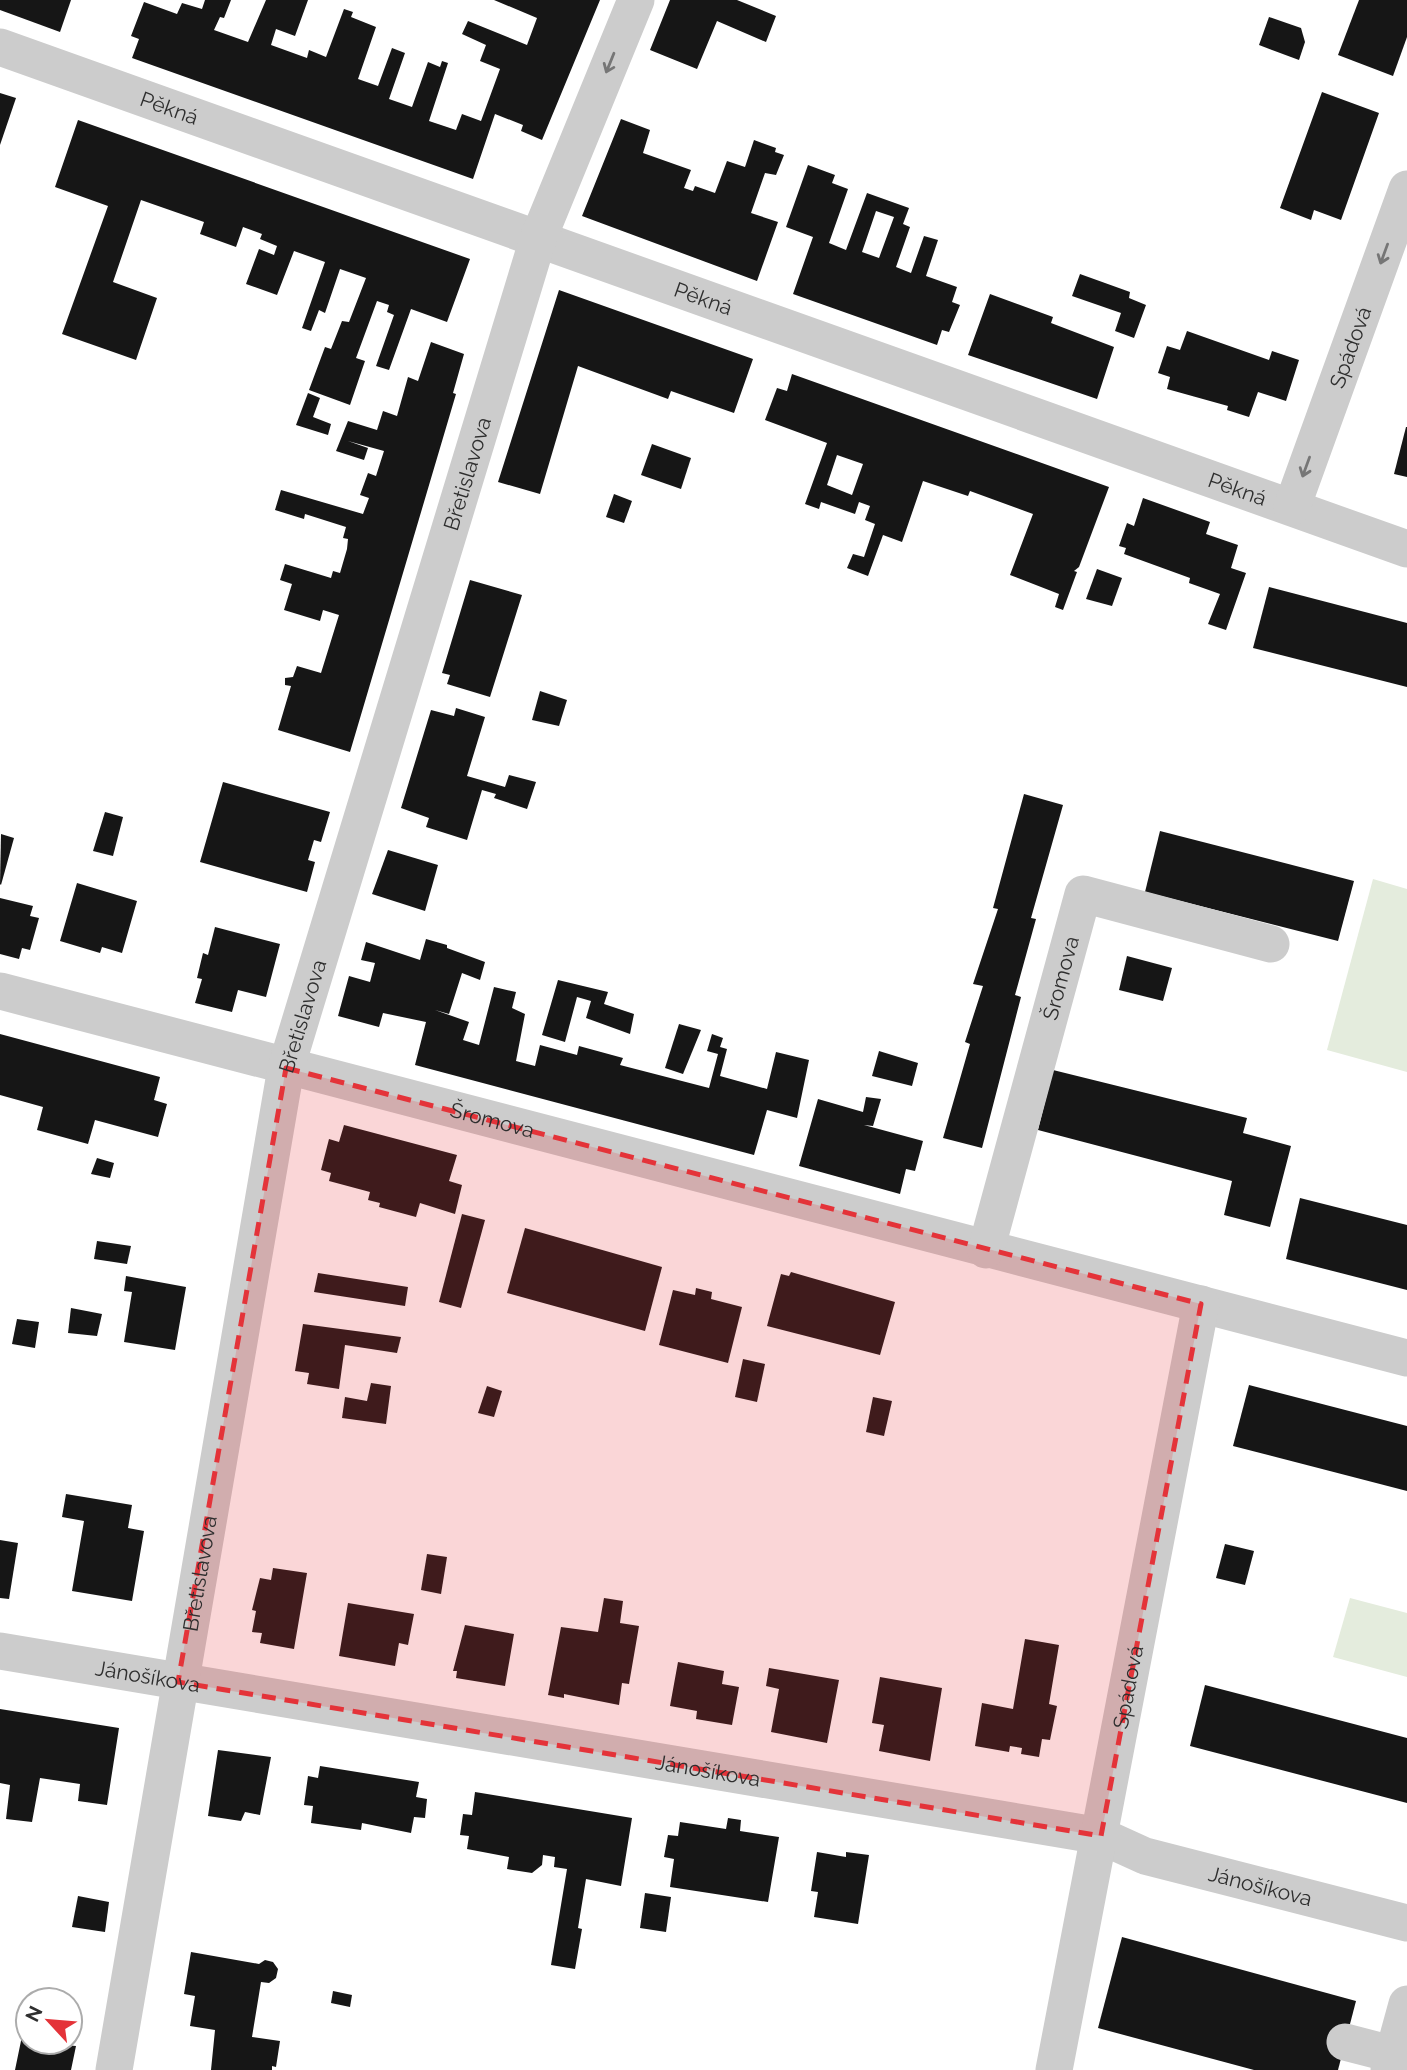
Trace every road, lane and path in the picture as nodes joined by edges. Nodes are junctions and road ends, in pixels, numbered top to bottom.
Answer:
1 (636, 0) edge
2 (0, 47) edge
3 (1407, 189) edge
4 (538, 239) junction
5 (1292, 507) junction
6 (1407, 549) edge
7 (1271, 944) dead end
8 (0, 992) edge
9 (286, 1068) junction
10 (986, 1250) junction
11 (1201, 1304) junction
12 (1407, 1358) edge
13 (0, 1651) edge
14 (178, 1682) junction
15 (1101, 1836) junction
16 (1407, 1923) edge
17 (1407, 2004) edge
18 (1345, 2042) dead end
19 (1396, 2061) edge
20 (114, 2070) edge
21 (1054, 2070) edge

1 -> 4 street, Břetislavova
2 - 4 street, Pěkná
3 -> 5 street, Spádová
4 - 5 street, Pěkná
4 - 9 street, Břetislavova
5 - 6 street, Pěkná
7 - 10 street, Šromova
8 - 9 street, Šromova
9 - 10 street, Šromova
9 - 14 street, Břetislavova
10 - 11 street, Šromova
11 - 12 street, Šromova
11 - 15 street, Spádová
13 - 14 street, Jánošíkova
14 - 15 street, Jánošíkova
14 - 20 street, Břetislavova
15 - 16 street, Jánošíkova
15 - 21 street, Spádová
17 - 19 street
18 - 19 street

